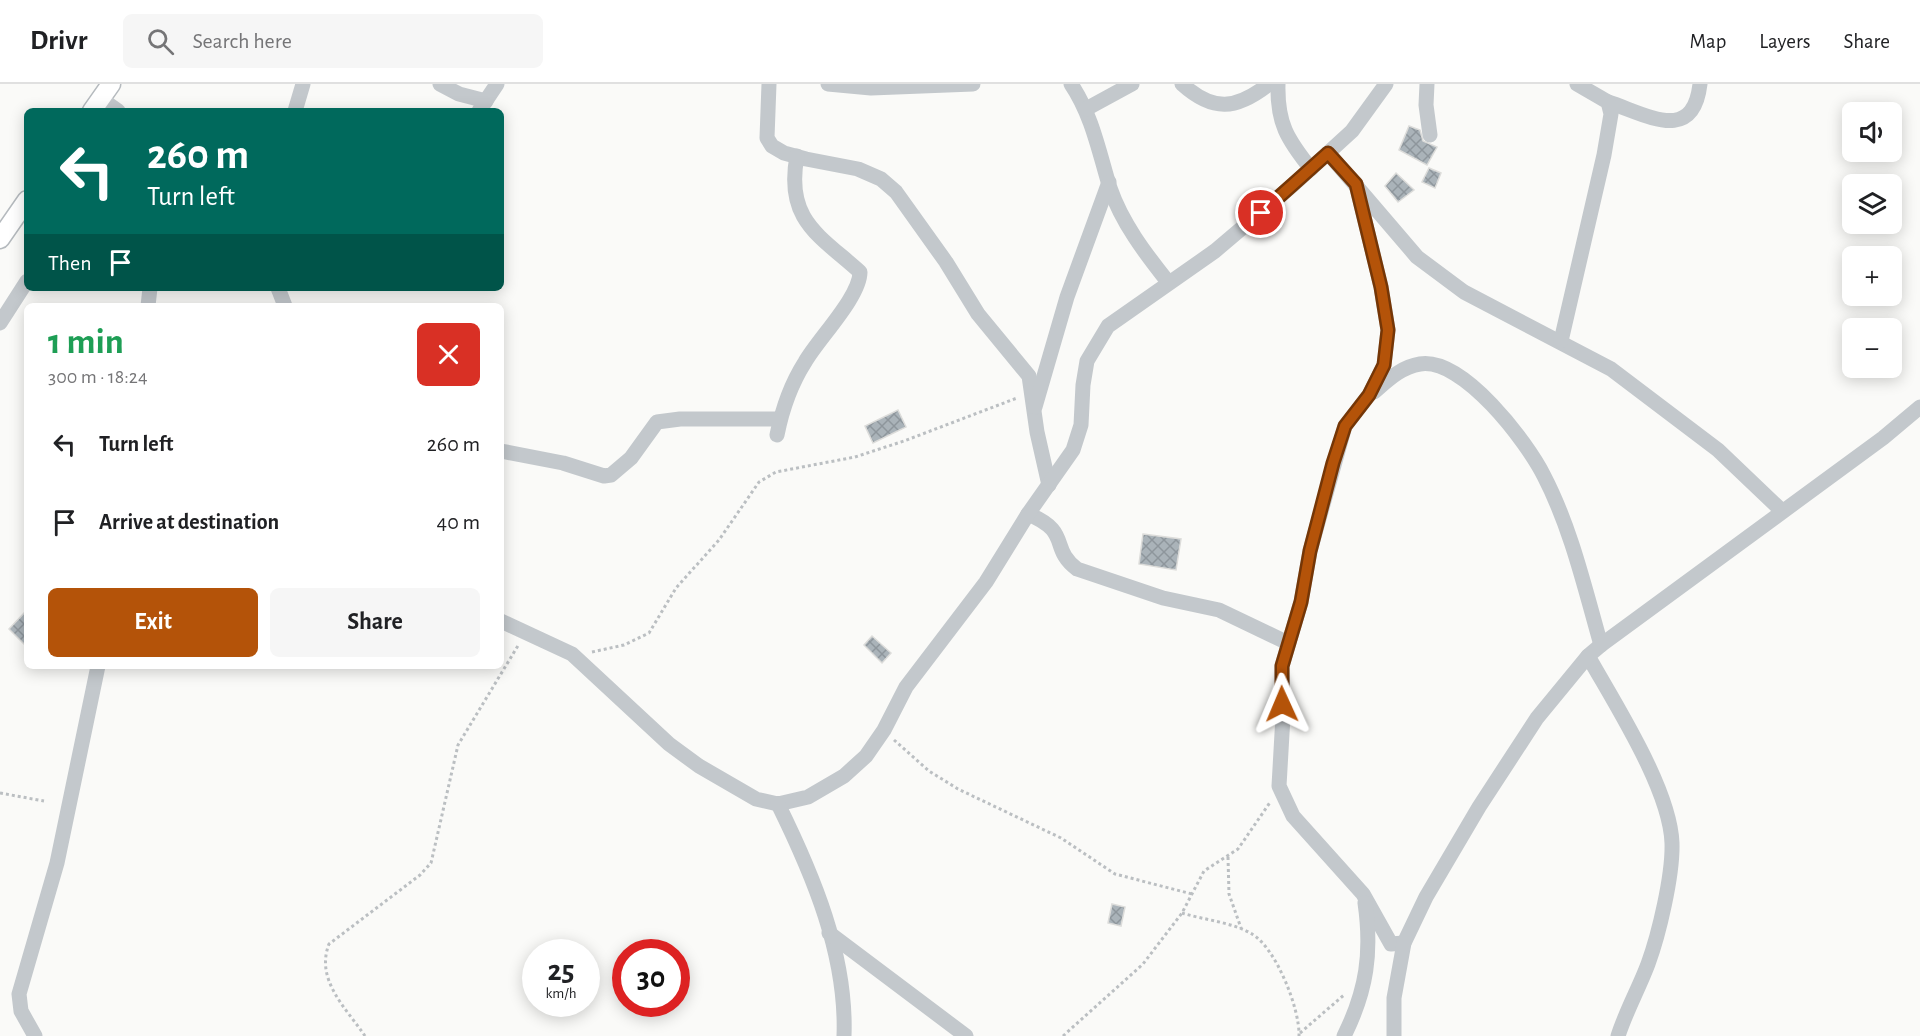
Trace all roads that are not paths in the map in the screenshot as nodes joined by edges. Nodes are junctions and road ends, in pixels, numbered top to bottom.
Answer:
1 (303, 84) edge
2 (440, 84) edge
3 (497, 84) edge
4 (769, 84) edge
5 (828, 84) edge
6 (964, 84) edge
7 (973, 84) edge
8 (1071, 84) edge
9 (1132, 84) edge
10 (1182, 84) edge
11 (1269, 84) edge
12 (1278, 84) edge
13 (1386, 84) edge
14 (1427, 84) edge
15 (1577, 84) edge
16 (1700, 84) edge
17 (101, 98) edge
18 (1608, 102) junction
19 (482, 106) edge
20 (114, 108) edge
21 (296, 108) edge
22 (1086, 109) junction
23 (1430, 135) dead end
24 (1328, 153) junction
25 (797, 156) junction
26 (1311, 169) junction
27 (1109, 182) junction
28 (1356, 184) junction
29 (24, 204) edge
30 (0, 239) edge
31 (1168, 282) junction
32 (24, 286) edge
33 (0, 322) edge
34 (1561, 341) junction
35 (1369, 395) junction
36 (1920, 407) edge
37 (1034, 411) junction
38 (780, 419) junction
39 (777, 435) dead end
40 (504, 453) edge
41 (1049, 484) junction
42 (1782, 511) junction
43 (1028, 514) junction
44 (504, 623) edge
45 (1288, 643) junction
46 (1602, 645) junction
47 (1588, 656) junction
48 (97, 669) edge
49 (778, 804) junction
50 (1363, 894) junction
51 (830, 933) junction
52 (1404, 943) junction
53 (35, 1036) edge
54 (844, 1036) edge
55 (966, 1036) edge
56 (1344, 1036) edge
57 (1394, 1036) edge
58 (1618, 1036) edge

1 - 21 street
2 - 19 street
3 - 19 street
4 - 25 street
5 - 6 street
6 - 7 street
8 - 22 street
9 - 22 street
10 - 11 street
12 - 26 street
13 - 24 street
14 - 23 street
15 - 18 street
16 - 18 street
17 - 20 street
18 - 34 street
22 - 27 street
24 - 26 street
24 - 28 street
25 - 37 street
25 - 38 street
26 - 31 street
27 - 31 street
27 - 37 street
28 - 34 street
28 - 35 street
29 - 30 main road
31 - 41 street
32 - 33 street
34 - 42 street
35 - 45 street
35 - 46 street
36 - 42 street
37 - 41 street
38 - 39 street
38 - 40 street
41 - 43 street
42 - 46 street
43 - 45 street
43 - 49 street
44 - 49 street
45 - 50 street
46 - 47 street
47 - 52 street
47 - 58 street
48 - 53 street
49 - 51 street
50 - 52 street
50 - 56 street
51 - 54 street
51 - 55 street
52 - 57 street

